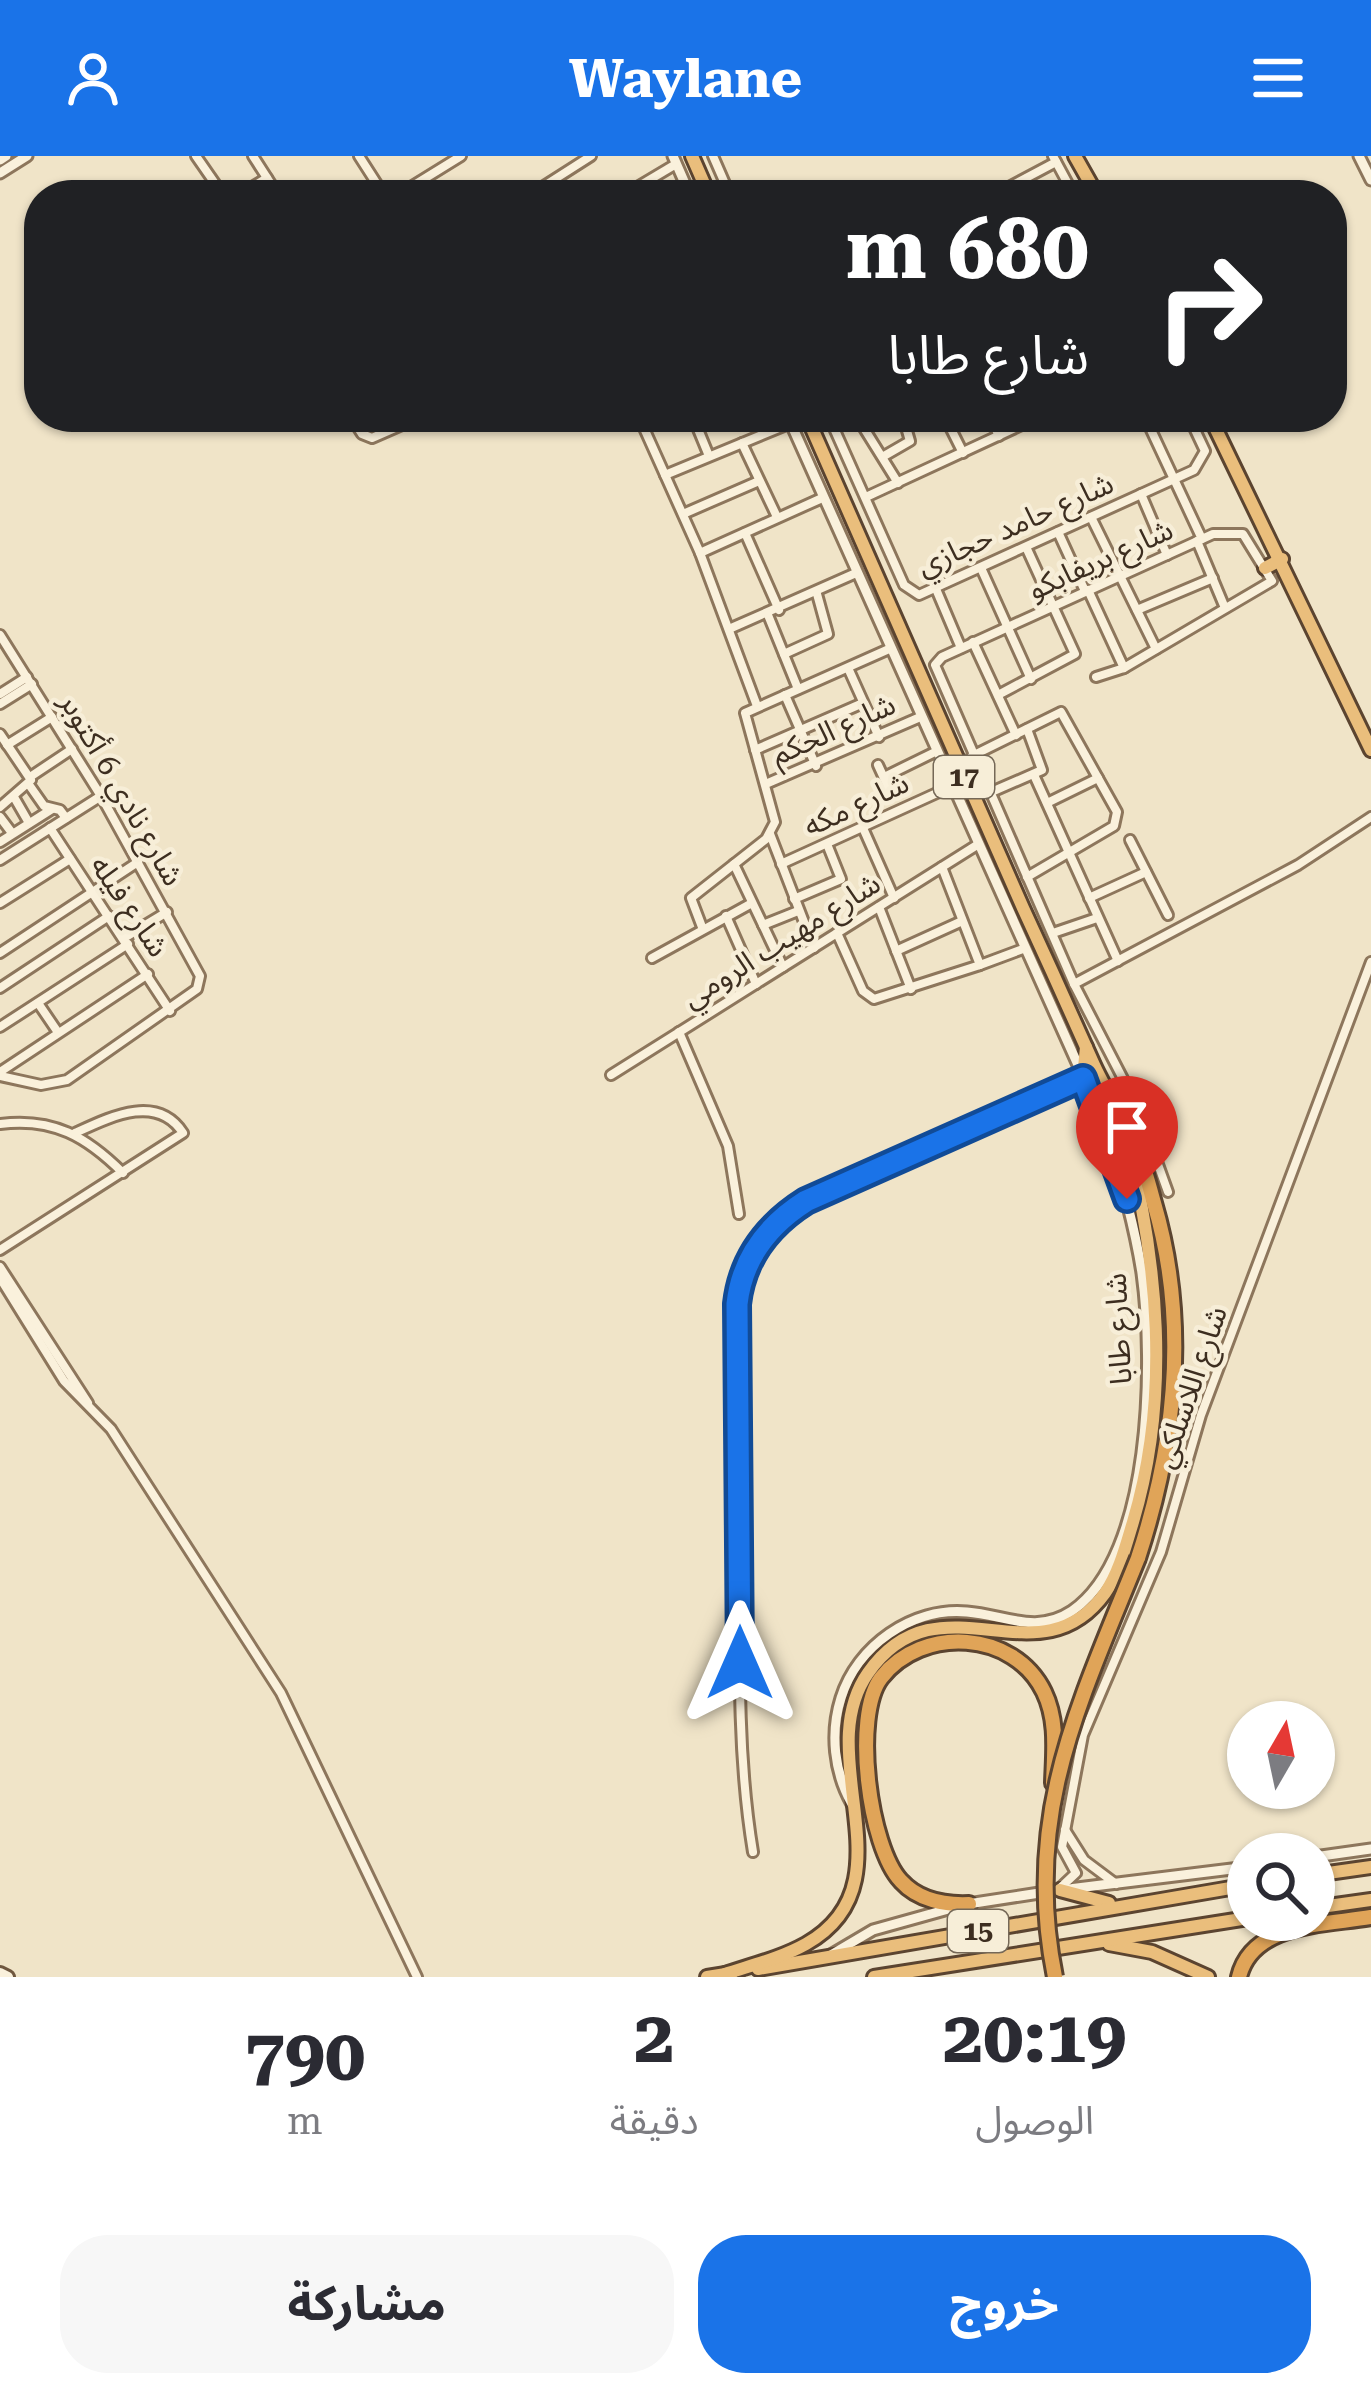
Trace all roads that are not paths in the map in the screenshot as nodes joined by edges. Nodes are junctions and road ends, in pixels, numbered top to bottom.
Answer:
1 (27, 156) edge
2 (253, 156) edge
3 (461, 156) edge
4 (591, 156) edge
5 (659, 156) edge
6 (1359, 156) edge
7 (1054, 159) edge
8 (671, 163) edge
9 (0, 173) edge
10 (267, 178) joint
11 (264, 180) edge
12 (422, 180) edge
13 (553, 180) edge
14 (646, 180) edge
15 (1019, 180) edge
16 (1371, 180) edge
17 (646, 432) edge
18 (699, 432) edge
19 (764, 432) edge
20 (794, 432) edge
21 (814, 432) edge
22 (836, 432) edge
23 (867, 432) edge
24 (907, 432) edge
25 (952, 432) edge
26 (997, 432) edge
27 (1007, 432) edge
28 (1152, 432) edge
29 (1194, 432) edge
30 (1218, 432) edge
31 (999, 436) junction
32 (742, 443) junction
33 (963, 453) junction
34 (709, 456) junction
35 (884, 456) junction
36 (665, 475) junction
37 (1174, 479) junction
38 (759, 481) junction
39 (898, 483) junction
40 (1142, 494) junction
41 (865, 497) junction
42 (820, 499) junction
43 (683, 514) junction
44 (777, 517) junction
45 (1091, 518) junction
46 (1058, 532) junction
47 (746, 533) junction
48 (1199, 540) junction
49 (1026, 547) junction
50 (700, 554) junction
51 (1167, 555) junction
52 (1282, 559) junction
53 (981, 568) junction
54 (856, 573) junction
55 (899, 574) junction
56 (1269, 575) junction
57 (1120, 576) junction
58 (1213, 578) junction
59 (880, 583) junction
60 (936, 589) junction
61 (1087, 591) junction
62 (818, 594) junction
63 (1054, 606) junction
64 (1225, 608) junction
65 (779, 610) junction
66 (1137, 610) junction
67 (768, 615) junction
68 (1008, 627) junction
69 (729, 629) junction
70 (0, 635) edge
71 (973, 642) junction
72 (961, 648) junction
73 (889, 649) junction
74 (1156, 649) junction
75 (784, 654) junction
76 (848, 668) junction
77 (1124, 668) junction
78 (1096, 677) dead end
79 (29, 680) junction
80 (1031, 680) junction
81 (798, 689) junction
82 (0, 694) edge
83 (784, 695) junction
84 (998, 695) junction
85 (863, 703) junction
86 (0, 704) edge
87 (753, 708) junction
88 (1354, 712) junction
89 (52, 716) junction
90 (918, 718) junction
91 (1371, 719) edge
92 (959, 727) junction
93 (1027, 729) junction
94 (801, 731) junction
95 (0, 734) edge
96 (946, 735) junction
97 (1016, 735) junction
98 (879, 738) junction
99 (8, 745) junction
100 (72, 749) junction
101 (755, 750) junction
102 (1371, 750) edge
103 (934, 752) junction
104 (973, 756) junction
105 (878, 765) dead end
106 (816, 766) junction
107 (1034, 775) junction
108 (884, 777) junction
109 (1098, 778) junction
110 (30, 782) junction
111 (768, 783) junction
112 (950, 787) junction
113 (889, 789) dead end
114 (989, 793) junction
115 (101, 796) junction
116 (14, 797) junction
117 (1047, 803) junction
118 (0, 807) edge
119 (52, 809) junction
120 (0, 817) edge
121 (1371, 817) edge
122 (66, 818) junction
123 (29, 823) junction
124 (50, 828) junction
125 (863, 828) junction
126 (12, 833) junction
127 (770, 834) junction
128 (1130, 840) dead end
129 (0, 842) edge
130 (827, 844) junction
131 (977, 845) junction
132 (1069, 854) junction
133 (70, 859) junction
134 (0, 860) edge
135 (138, 862) junction
136 (734, 864) junction
137 (781, 864) junction
138 (942, 867) junction
139 (1146, 872) junction
140 (1027, 877) junction
141 (92, 892) junction
142 (894, 898) junction
143 (1089, 898) junction
144 (794, 899) junction
145 (0, 903) edge
146 (752, 903) junction
147 (879, 907) junction
148 (798, 911) junction
149 (166, 912) junction
150 (1168, 915) dead end
151 (109, 916) junction
152 (726, 916) junction
153 (1097, 918) junction
154 (960, 922) junction
155 (763, 926) junction
156 (702, 927) junction
157 (837, 933) junction
158 (1053, 933) junction
159 (126, 941) junction
160 (814, 948) junction
161 (1023, 949) junction
162 (896, 951) junction
163 (0, 953) edge
164 (652, 958) dead end
165 (1064, 958) junction
166 (1118, 961) junction
167 (1371, 962) edge
168 (980, 965) junction
169 (1049, 965) junction
170 (783, 967) junction
171 (148, 974) junction
172 (756, 984) junction
173 (1074, 984) junction
174 (0, 988) edge
175 (911, 990) junction
176 (38, 1003) junction
177 (170, 1011) junction
178 (0, 1013) edge
179 (3, 1025) edge
180 (58, 1032) junction
181 (679, 1032) junction
182 (1086, 1046) junction
183 (0, 1074) edge
184 (611, 1075) dead end
185 (1083, 1078) junction
186 (0, 1124) edge
187 (75, 1132) junction
188 (1126, 1135) junction
189 (123, 1173) junction
190 (1168, 1192) dead end
191 (740, 1214) dead end
192 (0, 1250) edge
193 (0, 1267) edge
194 (0, 1278) edge
195 (88, 1405) junction
196 (1144, 1466) junction
197 (1053, 1783) junction
198 (1065, 1829) junction
199 (1371, 1849) edge
200 (754, 1852) dead end
201 (1335, 1854) edge
202 (1371, 1867) edge
203 (1227, 1870) edge
204 (1335, 1872) edge
205 (1119, 1885) junction
206 (1227, 1888) edge
207 (1057, 1890) junction
208 (1371, 1900) edge
209 (969, 1904) junction
210 (1116, 1905) junction
211 (1335, 1905) edge
212 (1371, 1917) edge
213 (1227, 1921) edge
214 (1089, 1942) junction
215 (827, 1958) junction
216 (0, 1973) edge
217 (725, 1974) junction
218 (8, 1977) edge
219 (417, 1977) edge
220 (707, 1977) edge
221 (874, 1977) edge
222 (1055, 1977) edge
223 (1208, 1977) edge
224 (1239, 1977) edge

1 - 9 street
2 - 10 street
3 - 12 street
4 - 13 street
5 - 8 street
6 - 16 street
7 - 15 street
8 - 14 street
10 - 11 street
17 - 36 street
18 - 34 street
19 - 32 street
20 - 42 street, شارع طابا
21 - 59 highway, 17
22 - 41 street, شارع حامد حجازي
23 - 35 street
24 - 35 street
25 - 33 street
26 - 31 street
27 - 31 street
28 - 37 street
29 - 37 street
30 - 52 highway
31 - 33 street
32 - 34 street
32 - 38 street
33 - 39 street
34 - 36 street
35 - 39 street
36 - 43 street
37 - 40 street, شارع حامد حجازي
37 - 48 street
38 - 43 street
38 - 44 street
39 - 41 street
40 - 45 street, شارع حامد حجازي
40 - 51 street
41 - 55 street, شارع حامد حجازي
42 - 44 street
42 - 54 street, شارع طابا
43 - 50 street
44 - 47 street
45 - 46 street, شارع حامد حجازي
45 - 57 street
46 - 49 street, شارع حامد حجازي
46 - 61 street
47 - 50 street
47 - 65 street
48 - 51 street, شارع بريفابكو
48 - 56 street, شارع بريفابكو
48 - 58 street
49 - 53 street, شارع حامد حجازي
49 - 63 street
50 - 69 street
51 - 57 street, شارع بريفابكو
52 - 56 highway
52 - 88 highway
53 - 60 street, شارع حامد حجازي
53 - 68 street
54 - 62 street
54 - 73 street, شارع طابا
55 - 59 highway
55 - 60 street, شارع حامد حجازي
56 - 64 street
57 - 61 street, شارع بريفابكو
57 - 66 street
58 - 64 street
58 - 66 street
59 - 96 highway, 17
60 - 72 street
61 - 63 street, شارع بريفابكو
61 - 77 street
62 - 65 street
62 - 75 street
63 - 68 street, شارع بريفابكو
63 - 80 street
64 - 74 street
65 - 67 street
66 - 74 street
67 - 69 street
67 - 75 street
68 - 71 street, شارع بريفابكو
68 - 80 street
69 - 87 street
70 - 79 street, شارع نادي 6 أكتوبر
71 - 72 street, شارع بريفابكو
71 - 84 street
72 - 92 street, شارع بريفابكو
73 - 76 street
73 - 90 street, شارع طابا
74 - 77 street
75 - 81 street
76 - 81 street
76 - 85 street
77 - 78 street
79 - 82 street
79 - 86 street
79 - 89 street, شارع نادي 6 أكتوبر
80 - 84 street
81 - 83 street
83 - 87 street
83 - 94 street
84 - 97 street
85 - 94 street
85 - 98 street
87 - 101 street
88 - 91 highway
88 - 102 highway
89 - 99 street
89 - 100 street, شارع نادي 6 أكتوبر
90 - 98 street, شارع الحكم
90 - 103 street, شارع طابا
92 - 96 highway
92 - 104 street
93 - 97 street
93 - 107 street
93 - 109 street
94 - 101 street
94 - 106 street
95 - 99 street
96 - 169 highway, 17
97 - 104 street
98 - 106 street, شارع الحكم
99 - 110 street
100 - 110 street
100 - 115 street, شارع نادي 6 أكتوبر
101 - 111 street
103 - 108 street
103 - 112 street, شارع طابا
104 - 114 street
105 - 108 street
106 - 111 street, شارع الحكم
107 - 114 street
107 - 117 street
108 - 113 street
109 - 117 street
109 - 132 street
110 - 116 street
110 - 119 street
111 - 127 street
112 - 125 street, شارع مكه
112 - 131 street, شارع طابا
114 - 140 street
115 - 122 street
115 - 135 street, شارع نادي 6 أكتوبر
116 - 118 street
116 - 123 street
117 - 132 street
119 - 122 street
119 - 123 street
120 - 126 street
121 - 166 street
122 - 124 street
123 - 126 street
124 - 133 street, شارع فيله
124 - 134 street
125 - 130 street, شارع مكه
125 - 142 street
126 - 129 street
127 - 136 street
127 - 137 street
128 - 139 street
130 - 137 street, شارع مكه
130 - 144 street
131 - 138 street, شارع مهيب الرومي
131 - 161 street, شارع طابا
132 - 140 street
132 - 143 street
133 - 141 street, شارع فيله
133 - 145 street
135 - 141 street
135 - 149 street, شارع نادي 6 أكتوبر
136 - 146 street
136 - 156 street
137 - 144 street
138 - 142 street, شارع مهيب الرومي
138 - 154 street
139 - 143 street
139 - 150 street
140 - 158 street
141 - 151 street, شارع فيله
141 - 163 street
142 - 147 street, شارع مهيب الرومي
143 - 153 street
144 - 148 street
146 - 152 street
146 - 155 street
147 - 157 street, شارع مهيب الرومي
147 - 162 street
148 - 155 street
148 - 160 street
149 - 159 street
149 - 177 street, شارع نادي 6 أكتوبر
151 - 159 street, شارع فيله
151 - 174 street
152 - 156 street
152 - 172 street
153 - 158 street
153 - 166 street
154 - 162 street
154 - 168 street
155 - 170 street
156 - 164 street
157 - 160 street, شارع مهيب الرومي
157 - 175 street
158 - 165 street
159 - 171 street, شارع فيله
159 - 176 street
160 - 170 street, شارع مهيب الرومي
161 - 168 street
161 - 185 street, شارع طابا
162 - 175 street
165 - 169 highway
165 - 173 street
166 - 173 street
167 - 198 street, شارع اللاسلكي
168 - 175 street
169 - 182 highway, 17
170 - 172 street, شارع مهيب الرومي
171 - 177 street, شارع فيله
171 - 180 street
172 - 181 street, شارع مهيب الرومي
173 - 190 street
176 - 179 street
176 - 180 street
177 - 183 street
178 - 179 street
180 - 183 street
181 - 184 street, شارع مهيب الرومي
181 - 191 street
182 - 185 highway
182 - 188 highway, 17
185 - 196 street, شارع طابا
185 - 200 street
186 - 187 street
187 - 189 street
187 - 189 street
188 - 196 highway
188 - 197 highway, bridge
189 - 192 street
193 - 195 street
194 - 195 street
195 - 219 street
196 - 217 highway
197 - 209 highway
197 - 222 highway, bridge
198 - 205 street
198 - 207 street, شارع اللاسلكي
199 - 201 street
202 - 204 highway
203 - 205 street
205 - 207 street
206 - 210 highway, 15
207 - 209 street
207 - 210 highway
208 - 211 highway
209 - 215 street
210 - 215 highway, 15
212 - 224 highway
213 - 214 highway, 15
214 - 221 highway, 15
214 - 223 highway
215 - 217 highway, 15
216 - 218 main road
217 - 220 highway, 15

